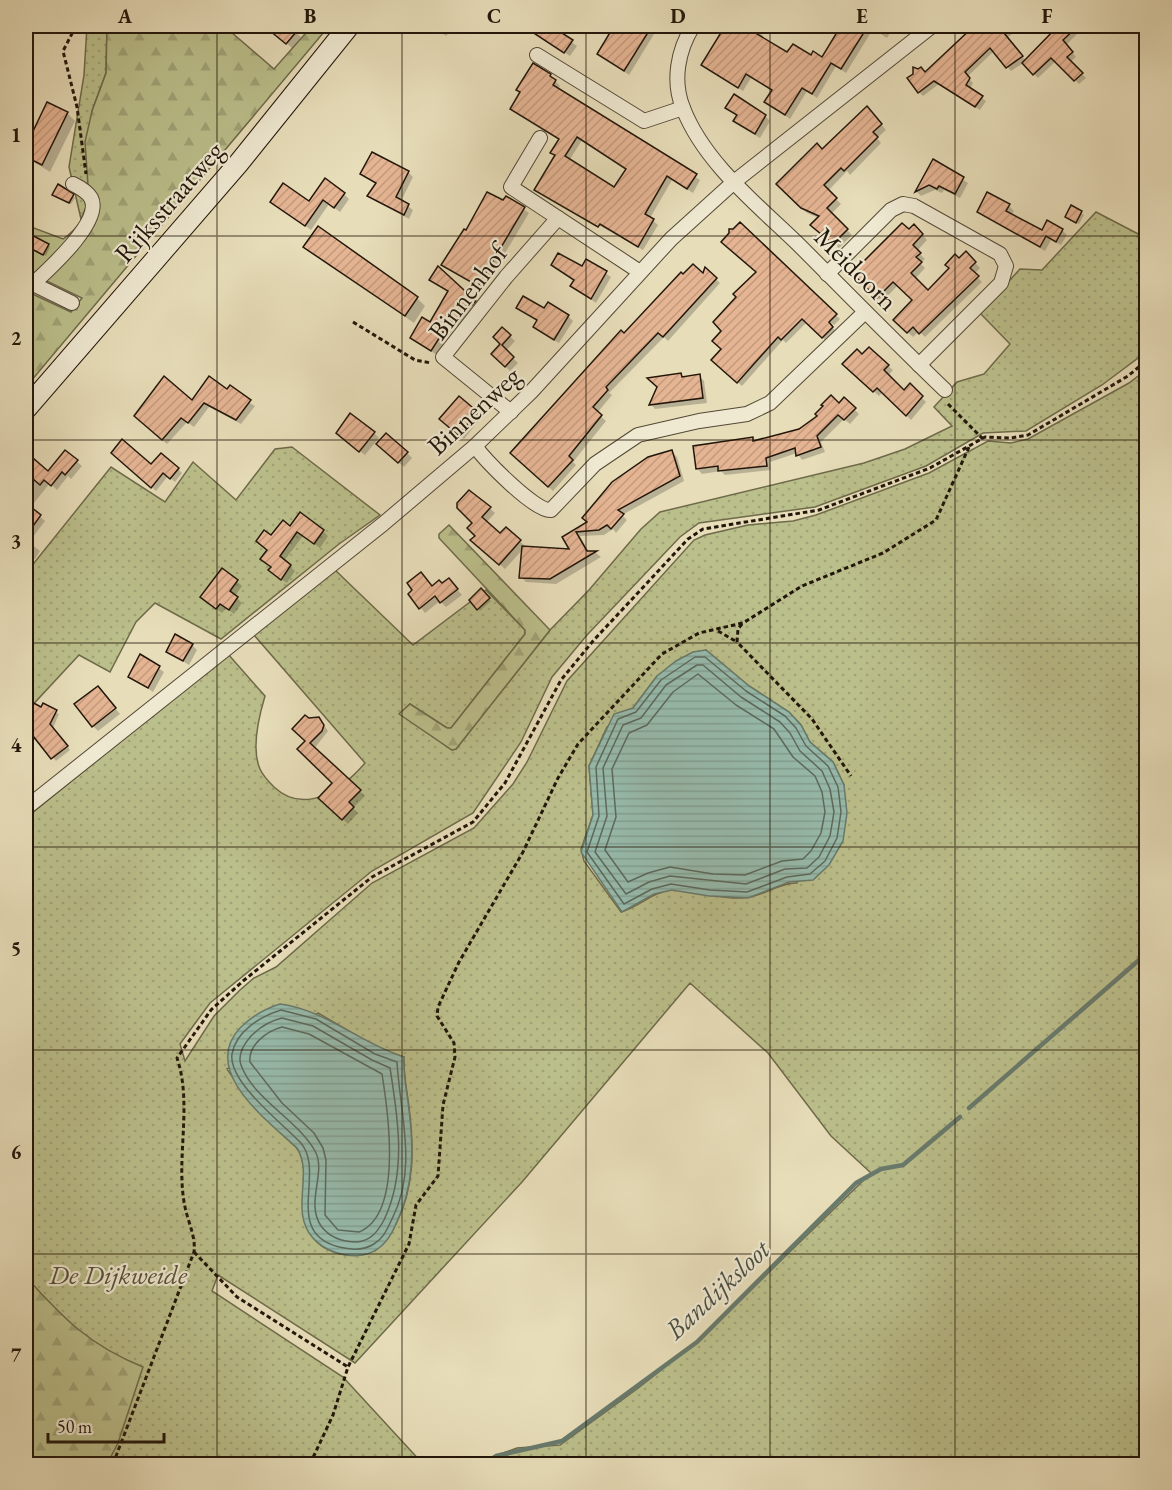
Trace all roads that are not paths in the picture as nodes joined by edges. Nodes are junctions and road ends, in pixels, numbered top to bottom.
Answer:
1 (350, 26) edge
2 (693, 26) edge
3 (932, 26) edge
4 (537, 55) dead end
5 (683, 108) junction
6 (540, 138) dead end
7 (734, 182) junction
8 (76, 186) road end
9 (558, 218) junction
10 (640, 272) junction
11 (827, 274) junction
12 (29, 282) edge
13 (72, 303) dead end
14 (865, 312) junction
15 (919, 365) junction
16 (945, 390) road end
17 (26, 409) edge
18 (511, 412) junction
19 (475, 446) junction
20 (26, 808) edge

1 - 17 main road, Rijksstraatweg
2 - 5 street, Meidoorn
3 - 7 street, Binnenweg
4 - 5 street
5 - 7 street, Meidoorn
6 - 9 street
7 - 10 street, Binnenweg
7 - 11 street, Meidoorn
8 - 12 street
9 - 10 street
9 - 18 street, Binnenhof
10 - 18 street, Binnenweg
11 - 14 street, Meidoorn
11 - 15 street
12 - 13 street
14 - 15 street, Meidoorn
14 - 19 street
15 - 16 street, Meidoorn
18 - 19 street, Binnenweg
19 - 20 street, Binnenweg

